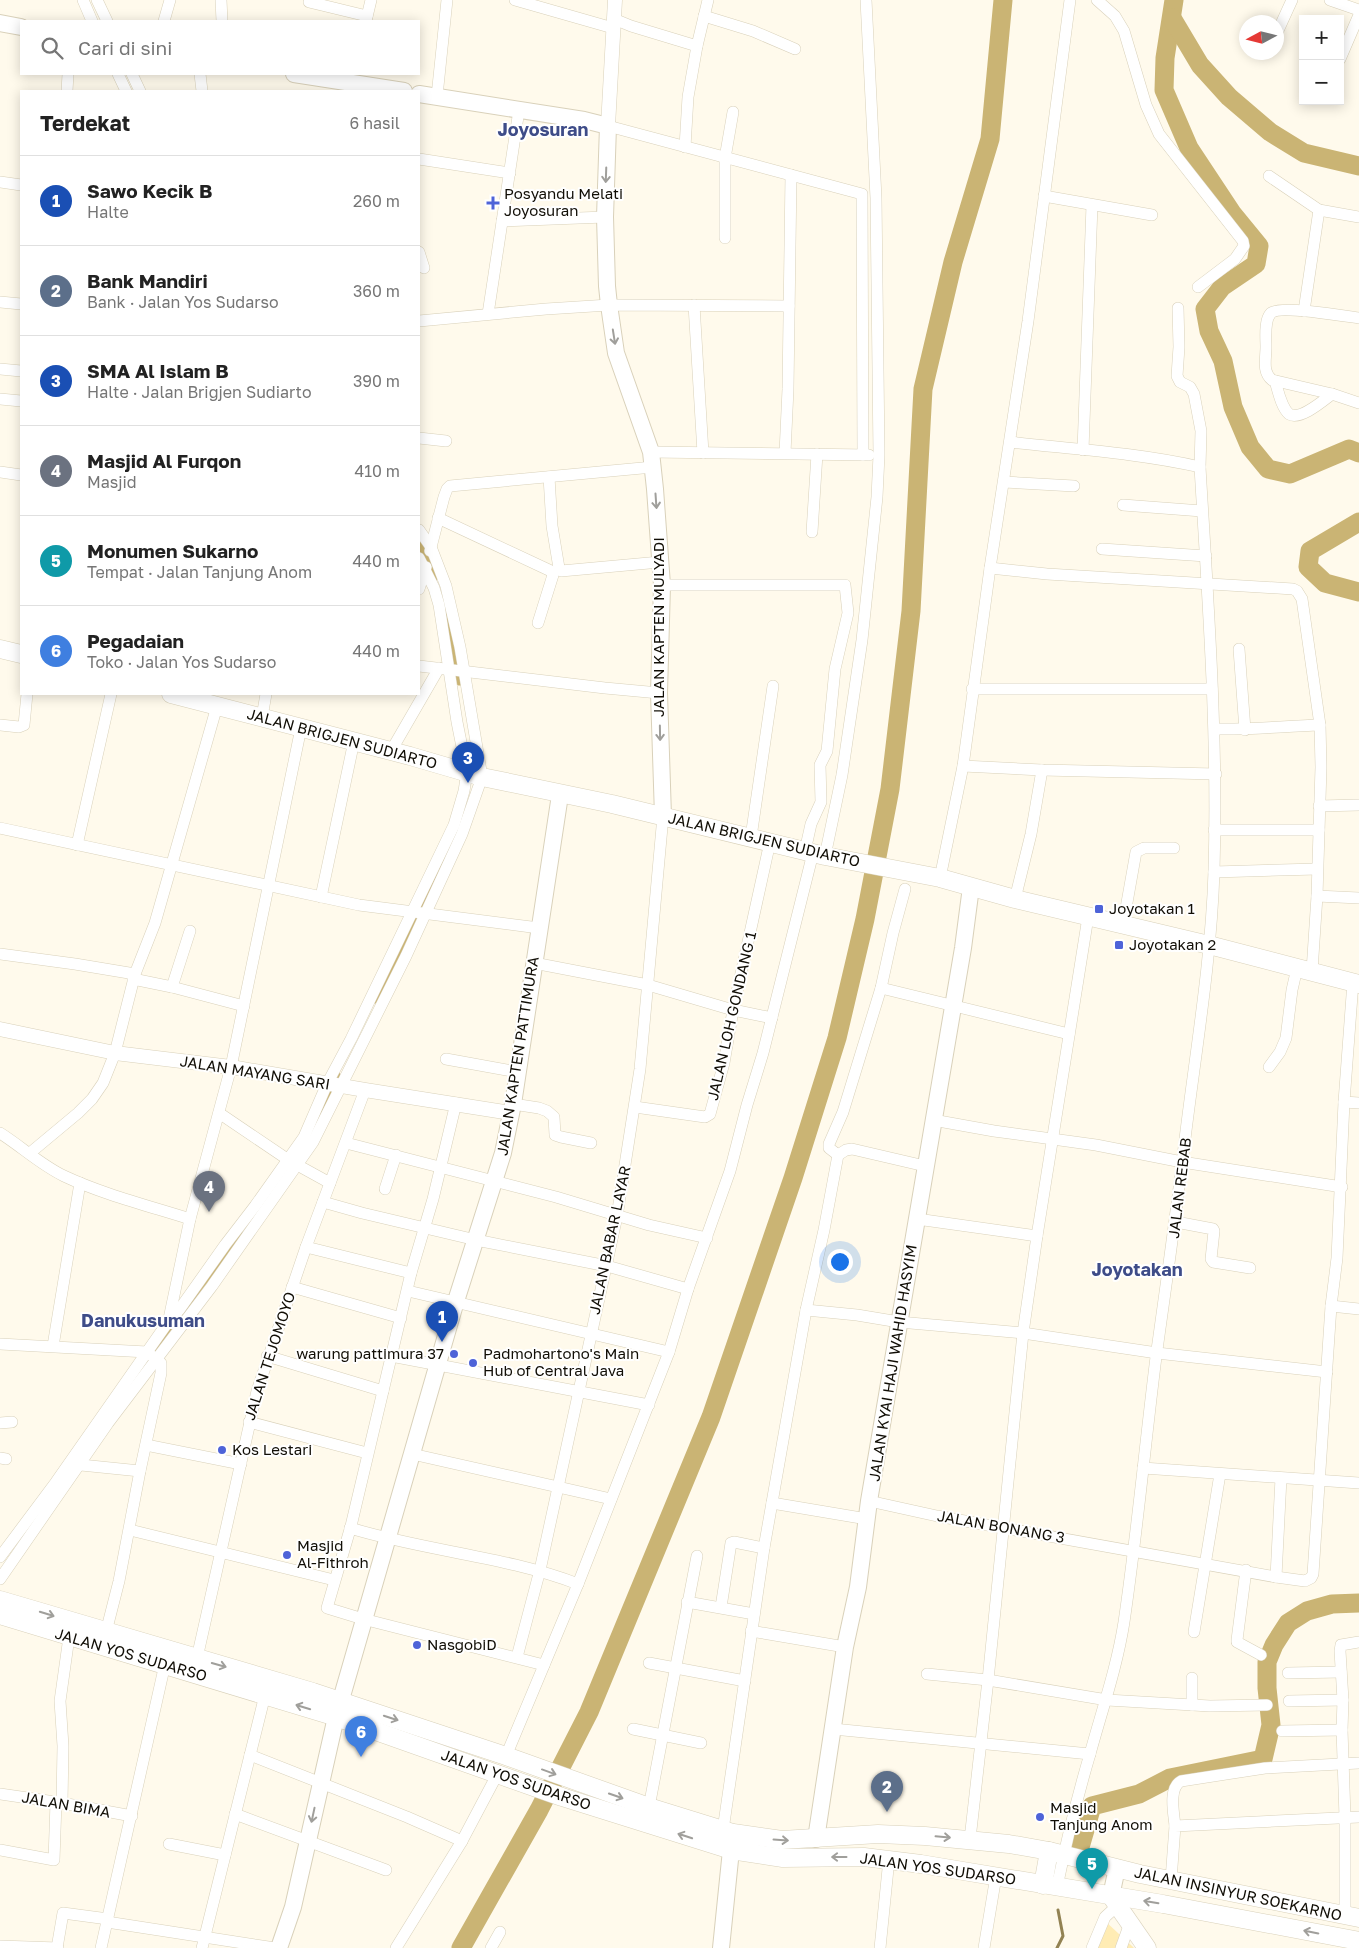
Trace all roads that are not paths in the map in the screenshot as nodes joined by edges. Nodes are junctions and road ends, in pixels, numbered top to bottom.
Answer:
1 (83, 0) edge
2 (97, 0) edge
3 (170, 0) edge
4 (221, 0) edge
5 (371, 0) edge
6 (447, 0) edge
7 (515, 0) edge
8 (615, 0) edge
9 (708, 0) edge
10 (866, 0) edge
11 (1070, 0) edge
12 (1097, 0) edge
13 (1292, 0) edge
14 (1336, 1) edge
15 (309, 2) dead end
16 (1359, 10) edge
17 (1359, 15) edge
18 (704, 16) junction
19 (1284, 18) edge
20 (366, 19) edge
21 (92, 20) edge
22 (107, 20) edge
23 (164, 20) edge
24 (222, 20) edge
25 (0, 23) edge
26 (613, 23) junction
27 (20, 28) edge
28 (697, 46) junction
29 (795, 49) dead end
30 (1344, 50) edge
31 (68, 75) edge
32 (118, 75) edge
33 (132, 75) edge
34 (200, 75) edge
35 (308, 75) edge
36 (352, 78) edge
37 (67, 90) edge
38 (126, 90) edge
39 (140, 90) edge
40 (202, 90) edge
41 (393, 90) edge
42 (420, 94) edge
43 (436, 96) junction
44 (519, 110) junction
45 (733, 112) dead end
46 (608, 126) junction
47 (685, 147) junction
48 (725, 158) junction
49 (420, 159) edge
50 (510, 173) junction
51 (791, 175) junction
52 (1269, 176) dead end
53 (0, 182) edge
54 (20, 185) edge
55 (1044, 196) junction
56 (1092, 205) junction
57 (1319, 210) junction
58 (1152, 215) dead end
59 (605, 217) junction
60 (1359, 217) edge
61 (502, 221) junction
62 (725, 238) dead end
63 (420, 255) edge
64 (424, 268) dead end
65 (1198, 287) dead end
66 (0, 302) edge
67 (20, 304) edge
68 (609, 305) junction
69 (694, 305) junction
70 (789, 306) junction
71 (1178, 308) dead end
72 (1304, 310) junction
73 (488, 314) junction
74 (1359, 318) edge
75 (420, 321) edge
76 (0, 369) edge
77 (20, 371) edge
78 (1275, 381) junction
79 (1332, 394) junction
80 (0, 399) edge
81 (20, 401) edge
82 (1359, 403) edge
83 (420, 438) edge
84 (446, 441) dead end
85 (1010, 442) junction
86 (1082, 450) junction
87 (703, 452) junction
88 (785, 453) junction
89 (817, 454) junction
90 (879, 454) junction
91 (863, 455) junction
92 (652, 460) junction
93 (1200, 468) junction
94 (0, 472) edge
95 (20, 475) edge
96 (549, 477) junction
97 (1004, 482) junction
98 (1074, 486) dead end
99 (1123, 505) dead end
100 (1202, 511) junction
101 (438, 518) junction
102 (812, 532) dead end
103 (420, 534) edge
104 (1102, 549) dead end
105 (1206, 556) junction
106 (426, 559) edge
107 (660, 562) junction
108 (990, 568) junction
109 (1207, 584) junction
110 (420, 585) edge
111 (662, 585) junction
112 (538, 623) dead end
113 (0, 649) edge
114 (1238, 649) dead end
115 (20, 654) edge
116 (420, 666) edge
117 (453, 669) junction
118 (772, 686) dead end
119 (972, 689) junction
120 (1212, 689) junction
121 (659, 692) junction
122 (28, 695) edge
123 (111, 695) edge
124 (175, 695) edge
125 (266, 695) edge
126 (217, 706) junction
127 (262, 717) junction
128 (0, 724) edge
129 (1320, 725) junction
130 (301, 728) junction
131 (1214, 729) junction
132 (1245, 730) junction
133 (354, 741) junction
134 (391, 751) junction
135 (963, 766) junction
136 (1042, 770) junction
137 (1216, 774) junction
138 (474, 775) junction
139 (560, 795) junction
140 (1359, 805) edge
141 (1319, 806) junction
142 (663, 816) junction
143 (0, 828) edge
144 (1214, 830) junction
145 (1319, 830) junction
146 (751, 837) junction
147 (770, 842) junction
148 (77, 845) junction
149 (1174, 848) dead end
150 (814, 853) junction
151 (171, 865) junction
152 (1317, 870) junction
153 (1214, 872) junction
154 (940, 878) junction
155 (268, 885) junction
156 (971, 887) junction
157 (906, 889) dead end
158 (1317, 896) junction
159 (320, 897) junction
160 (1359, 898) edge
161 (1015, 899) junction
162 (419, 912) junction
163 (1088, 917) junction
164 (1122, 925) junction
165 (539, 928) junction
166 (190, 931) dead end
167 (1209, 945) junction
168 (0, 954) edge
169 (534, 963) junction
170 (1305, 970) junction
171 (134, 977) junction
172 (1356, 983) edge
173 (648, 985) junction
174 (172, 987) junction
175 (881, 988) junction
176 (244, 1006) junction
177 (953, 1007) junction
178 (733, 1010) junction
179 (772, 1018) junction
180 (0, 1028) edge
181 (1068, 1034) junction
182 (115, 1053) junction
183 (446, 1059) dead end
184 (231, 1067) junction
185 (1269, 1067) dead end
186 (518, 1072) junction
187 (335, 1085) junction
188 (365, 1090) junction
189 (1344, 1102) junction
190 (456, 1103) junction
191 (1359, 1103) edge
192 (634, 1107) junction
193 (512, 1109) junction
194 (219, 1113) junction
195 (933, 1120) junction
196 (0, 1134) edge
197 (1052, 1139) junction
198 (346, 1142) junction
199 (591, 1143) dead end
200 (30, 1153) junction
201 (396, 1154) junction
202 (838, 1154) junction
203 (1182, 1162) junction
204 (293, 1163) junction
205 (925, 1166) junction
206 (441, 1168) junction
207 (495, 1181) junction
208 (80, 1183) junction
209 (330, 1183) junction
210 (1342, 1187) junction
211 (385, 1189) dead end
212 (323, 1202) junction
213 (617, 1216) junction
214 (190, 1219) junction
215 (916, 1219) junction
216 (1176, 1222) junction
217 (424, 1227) junction
218 (1036, 1236) junction
219 (707, 1238) junction
220 (476, 1240) junction
221 (306, 1247) junction
222 (606, 1266) junction
223 (1250, 1268) dead end
224 (411, 1274) junction
225 (292, 1287) junction
226 (688, 1289) junction
227 (408, 1291) junction
228 (456, 1301) junction
229 (1331, 1306) junction
230 (1359, 1309) edge
231 (806, 1310) junction
232 (401, 1318) junction
233 (168, 1322) junction
234 (899, 1322) junction
235 (1023, 1333) junction
236 (590, 1334) junction
237 (0, 1344) edge
238 (53, 1346) junction
239 (669, 1352) junction
240 (1157, 1353) junction
241 (152, 1355) junction
242 (267, 1356) junction
243 (391, 1356) junction
244 (439, 1364) junction
245 (1327, 1372) junction
246 (383, 1390) junction
247 (577, 1392) junction
248 (649, 1405) junction
249 (12, 1422) dead end
250 (249, 1422) junction
251 (0, 1423) edge
252 (146, 1445) junction
253 (367, 1453) junction
254 (412, 1454) junction
255 (241, 1464) junction
256 (81, 1465) junction
257 (1143, 1468) junction
258 (140, 1471) junction
259 (1220, 1474) junction
260 (1281, 1478) junction
261 (1319, 1480) junction
262 (1359, 1483) edge
263 (557, 1486) junction
264 (611, 1499) junction
265 (869, 1501) junction
266 (772, 1503) junction
267 (867, 1519) junction
268 (1003, 1526) junction
269 (350, 1528) junction
270 (130, 1530) junction
271 (387, 1539) junction
272 (764, 1548) junction
273 (1133, 1550) junction
274 (222, 1552) junction
275 (697, 1556) dead end
276 (0, 1557) edge
277 (1206, 1563) junction
278 (540, 1570) junction
279 (1246, 1570) junction
280 (1276, 1577) junction
281 (0, 1579) edge
282 (334, 1580) junction
283 (578, 1584) junction
284 (0, 1600) edge
285 (687, 1602) junction
286 (721, 1607) junction
287 (754, 1614) junction
288 (0, 1615) edge
289 (363, 1619) junction
290 (751, 1631) junction
291 (106, 1632) junction
292 (1194, 1632) dead end
293 (69, 1637) junction
294 (1359, 1642) edge
295 (846, 1646) junction
296 (1261, 1655) dead end
297 (517, 1657) junction
298 (197, 1658) junction
299 (164, 1664) junction
300 (648, 1664) dead end
301 (544, 1665) junction
302 (674, 1668) junction
303 (1341, 1672) junction
304 (1288, 1673) dead end
305 (927, 1674) dead end
306 (1192, 1678) dead end
307 (988, 1680) junction
308 (745, 1681) junction
309 (265, 1695) junction
310 (1107, 1700) junction
311 (1344, 1700) junction
312 (1289, 1701) dead end
313 (1192, 1705) junction
314 (1267, 1705) dead end
315 (338, 1709) junction
316 (633, 1729) dead end
317 (833, 1729) junction
318 (1342, 1730) junction
319 (1282, 1731) dead end
320 (663, 1734) junction
321 (701, 1743) dead end
322 (980, 1743) junction
323 (1090, 1754) junction
324 (250, 1755) junction
325 (506, 1756) junction
326 (1359, 1763) edge
327 (1342, 1764) junction
328 (498, 1773) junction
329 (320, 1783) junction
330 (0, 1794) edge
331 (59, 1802) junction
332 (649, 1807) junction
333 (235, 1814) junction
334 (132, 1816) junction
335 (1359, 1817) edge
336 (1345, 1818) junction
337 (1175, 1826) junction
338 (728, 1831) junction
339 (816, 1839) junction
340 (970, 1839) junction
341 (308, 1841) junction
342 (462, 1842) junction
343 (169, 1844) dead end
344 (0, 1850) edge
345 (731, 1850) junction
346 (225, 1855) junction
347 (1069, 1856) junction
348 (889, 1859) junction
349 (1117, 1868) junction
350 (386, 1870) dead end
351 (996, 1876) junction
352 (1171, 1880) junction
353 (1059, 1888) junction
354 (1114, 1901) junction
355 (1352, 1917) edge
356 (107, 1920) junction
357 (1130, 1923) junction
358 (500, 1932) dead end
359 (205, 1936) junction
360 (1359, 1941) edge
361 (0, 1946) edge
362 (57, 1948) edge
363 (101, 1948) edge
364 (202, 1948) edge
365 (277, 1948) edge
366 (396, 1948) edge
367 (490, 1948) edge
368 (721, 1948) edge
369 (880, 1948) edge
370 (984, 1948) edge
371 (1092, 1948) edge
372 (1121, 1948) edge
373 (1147, 1948) edge

1 - 21 street
2 - 22 street
3 - 23 street
4 - 24 street
5 - 20 street
6 - 43 street
7 - 26 street
8 - 26 street
9 - 18 street
10 - 90 street
11 - 55 street
12 - 65 street
13 - 19 street
14 - 16 street
15 - 20 street
17 - 30 street
18 - 28 street
18 - 29 street
25 - 27 main road
26 - 28 street
26 - 46 street
28 - 47 street
31 - 37 street
32 - 38 street
33 - 39 street
34 - 40 street
35 - 36 main road
36 - 41 main road
42 - 43 main road
43 - 44 main road
44 - 46 main road
44 - 50 street
45 - 48 street
46 - 47 street
46 -> 59 main road, JALAN KAPTEN MULYADI
47 - 48 street
48 - 51 street
48 - 62 street
49 - 50 street
50 - 61 street
51 - 70 street
51 - 91 street
52 - 57 street
53 - 54 street
55 - 56 street
55 - 85 street
56 - 58 street
56 - 86 street
57 - 60 street
57 - 72 street
59 - 61 street
59 - 68 main road, JALAN KAPTEN MULYADI
61 - 73 street
63 - 64 street
66 - 67 street
68 - 69 street
68 - 73 street
68 -> 92 main road, JALAN KAPTEN MULYADI
69 - 70 street
69 - 87 street
70 - 88 street
71 - 93 street, JALAN REBAB
72 - 74 street
72 - 78 street
73 - 75 street
76 - 77 street
78 - 79 street
78 - 79 street
79 - 82 street
80 - 81 street
83 - 84 street
85 - 86 street
85 - 97 street
86 - 93 street
87 - 88 street
87 - 92 street
88 - 89 street
89 - 91 street
89 - 102 street
90 - 91 street
90 - 150 street
92 - 96 street
92 -> 107 main road, JALAN KAPTEN MULYADI
93 - 100 street, JALAN REBAB
94 - 95 street
96 - 101 street
96 - 107 street
97 - 98 street
97 - 108 street
99 - 100 street
100 - 105 street, JALAN REBAB
101 - 106 street
101 - 112 street
103 - 106 street
104 - 105 street
105 - 109 street, JALAN REBAB
106 - 110 street
106 - 117 street
106 - 117 street
107 - 111 main road, JALAN KAPTEN MULYADI
108 - 109 street
108 - 119 street
109 - 120 street, JALAN REBAB
109 - 129 street
111 - 121 main road, JALAN KAPTEN MULYADI
111 - 150 street
113 - 115 main road
114 - 132 street
116 - 117 street
117 - 121 street
117 - 134 street
117 - 138 street
118 - 146 street
119 - 120 street
119 - 135 street
120 - 131 street, JALAN REBAB
121 -> 142 main road, JALAN KAPTEN MULYADI
122 - 128 street
123 - 148 street
124 - 126 main road, JALAN BRIGJEN SUDIARTO
125 - 127 street
126 - 127 main road, JALAN BRIGJEN SUDIARTO
126 - 151 street
127 - 130 main road, JALAN BRIGJEN SUDIARTO
129 - 132 street
129 - 141 street
130 - 133 main road, JALAN BRIGJEN SUDIARTO
130 - 155 street
131 - 132 street
131 - 137 street, JALAN REBAB
133 - 134 main road, JALAN BRIGJEN SUDIARTO
133 - 159 street
134 - 138 main road, JALAN BRIGJEN SUDIARTO
135 - 136 street
135 - 154 street
136 - 137 street
136 - 161 street
137 - 144 street, JALAN REBAB
138 - 139 main road, JALAN BRIGJEN SUDIARTO
138 - 162 street
139 - 142 main road, JALAN BRIGJEN SUDIARTO
139 - 165 main road, JALAN KAPTEN PATTIMURA
140 - 141 street
141 - 145 street
142 - 146 main road, JALAN BRIGJEN SUDIARTO
142 - 173 street, JALAN BABAR LAYAR
143 - 148 street
144 - 145 street
144 - 153 street, JALAN REBAB
145 - 152 street
146 - 147 main road, JALAN BRIGJEN SUDIARTO
147 - 150 main road, JALAN BRIGJEN SUDIARTO
147 - 178 street, JALAN LOH GONDANG 1
148 - 151 street
149 - 164 street
150 - 154 main road, JALAN BRIGJEN SUDIARTO
150 - 179 street
151 - 155 street
151 - 171 street
152 - 153 street
152 - 158 street
153 - 167 street, JALAN REBAB
154 - 156 main road, JALAN BRIGJEN SUDIARTO
155 - 159 street
155 - 176 street
156 - 161 main road, JALAN BRIGJEN SUDIARTO
156 - 177 main road, JALAN KYAI HAJI WAHID HASYIM
157 - 175 street
158 - 160 street
158 - 170 street
159 - 162 street
161 - 163 main road, JALAN BRIGJEN SUDIARTO
162 - 165 street
162 - 187 street
163 - 164 main road, JALAN BRIGJEN SUDIARTO
163 - 181 street
164 - 167 main road, JALAN BRIGJEN SUDIARTO
165 - 169 main road, JALAN KAPTEN PATTIMURA
166 - 174 street
167 - 170 main road, JALAN BRIGJEN SUDIARTO
167 - 203 street, JALAN REBAB
168 - 171 street
169 - 173 street
169 - 186 main road, JALAN KAPTEN PATTIMURA
170 - 172 main road, JALAN BRIGJEN SUDIARTO
170 - 185 street
171 - 174 street
171 - 182 street
172 - 189 street, JALAN BONANG 3
173 - 178 street
173 - 192 street, JALAN BABAR LAYAR
174 - 176 street
175 - 177 street
175 - 202 street
176 - 184 street
177 - 181 street
177 - 195 main road, JALAN KYAI HAJI WAHID HASYIM
178 - 179 street
178 - 192 street, JALAN LOH GONDANG 1
179 - 219 street
180 - 182 street, JALAN MAYANG SARI
181 - 197 street
182 - 184 street, JALAN MAYANG SARI
182 - 200 street
183 - 186 street
184 - 187 street, JALAN MAYANG SARI
184 - 194 street
186 - 193 main road, JALAN KAPTEN PATTIMURA
187 - 188 street, JALAN MAYANG SARI
187 - 204 street
188 - 190 street, JALAN MAYANG SARI
188 - 198 street, JALAN TEJOMOYO
189 - 191 street
189 - 210 street, JALAN BONANG 3
190 - 193 street, JALAN MAYANG SARI
190 - 206 street
192 - 213 street, JALAN BABAR LAYAR
193 - 199 street
193 - 207 main road, JALAN KAPTEN PATTIMURA
194 - 204 street
194 - 214 street
195 - 197 street
195 - 205 main road, JALAN KYAI HAJI WAHID HASYIM
196 - 200 street
197 - 203 street
197 - 218 street
198 - 201 street
198 - 209 street, JALAN TEJOMOYO
200 - 208 street
201 - 206 street
201 - 211 street
202 - 205 street
202 - 231 street
203 - 210 street
203 - 216 street, JALAN REBAB
204 - 209 street
204 - 233 street
204 - 241 street
205 - 215 main road, JALAN KYAI HAJI WAHID HASYIM
206 - 207 street
206 - 217 street
207 - 213 street
207 - 220 main road, JALAN KAPTEN PATTIMURA
208 - 214 street
208 - 238 street
209 - 212 street, JALAN TEJOMOYO
210 - 229 street, JALAN BONANG 3
212 - 217 street
212 - 221 street, JALAN TEJOMOYO
213 - 219 street
213 - 222 street, JALAN BABAR LAYAR
214 - 233 street
215 - 218 street
215 - 234 main road, JALAN KYAI HAJI WAHID HASYIM
216 - 223 street
216 - 240 street, JALAN REBAB
217 - 220 street
217 - 224 street
218 - 235 street
219 - 226 street
220 - 222 street
220 - 228 main road, JALAN KAPTEN PATTIMURA
221 - 224 street
221 - 225 street, JALAN TEJOMOYO
222 - 226 street
222 - 236 street, JALAN BABAR LAYAR
224 - 227 street
225 - 232 street
225 - 242 street, JALAN TEJOMOYO
226 - 239 street
227 - 228 street
227 - 232 street
228 - 236 street
228 - 244 main road, JALAN KAPTEN PATTIMURA
229 - 230 street
229 - 245 street, JALAN BONANG 3
231 - 234 street
231 - 266 street
232 - 243 street
233 - 241 street
234 - 235 street
234 - 265 main road, JALAN KYAI HAJI WAHID HASYIM
235 - 240 street
235 - 268 street
236 - 239 street
236 - 247 street, JALAN BABAR LAYAR
237 - 238 street
238 - 241 street
239 - 248 street
240 - 245 street
240 - 257 street, JALAN REBAB
241 - 252 street
241 - 256 street
241 - 276 street
242 - 246 street
242 - 250 street, JALAN TEJOMOYO
243 - 244 street
243 - 246 street
244 - 247 street
244 - 254 main road, JALAN KAPTEN PATTIMURA
245 - 261 street, JALAN BONANG 3
246 - 253 street
247 - 248 street
247 - 263 street, JALAN BABAR LAYAR
248 - 264 street
249 - 251 street
250 - 253 street
250 - 255 street, JALAN TEJOMOYO
252 - 255 street
252 - 258 street
253 - 269 street
254 - 263 street
254 - 271 main road, JALAN KAPTEN PATTIMURA
255 - 274 street, JALAN TEJOMOYO
256 - 258 street
256 - 281 street
257 - 259 street
257 - 273 street, JALAN REBAB
258 - 270 street
259 - 260 street
259 - 277 street
260 - 261 street
260 - 280 street
261 - 262 street
261 - 280 street, JALAN BONANG 3
263 - 264 street
263 - 278 street, JALAN BABAR LAYAR
264 - 283 street
265 - 267 main road, JALAN KYAI HAJI WAHID HASYIM
265 - 268 street, JALAN BONANG 3
266 - 267 street
266 - 272 street
267 - 295 main road, JALAN KYAI HAJI WAHID HASYIM
268 - 273 street, JALAN BONANG 3
268 - 307 street
269 - 271 street
269 - 282 street
270 - 274 street
270 - 291 street
271 - 278 street
271 - 289 main road, JALAN KAPTEN PATTIMURA
272 - 286 street
272 - 287 street
273 - 277 street, JALAN BONANG 3
273 - 310 street, JALAN REBAB
274 - 282 street
274 - 298 street, JALAN TEJOMOYO
275 - 285 street
277 - 279 street, JALAN BONANG 3
277 - 292 street
278 - 283 street
278 - 297 street, JALAN BABAR LAYAR
279 - 280 street, JALAN BONANG 3
279 - 296 street
282 - 289 street
283 - 301 street
284 -> 291 main road, JALAN YOS SUDARSO
285 - 286 street
285 - 302 street
286 - 287 street
287 - 290 street
288 - 293 main road, JALAN YOS SUDARSO
289 - 297 street
289 - 315 main road, JALAN KAPTEN PATTIMURA
290 - 295 street
290 - 308 street
291 - 298 main road, JALAN YOS SUDARSO
293 - 299 main road, JALAN YOS SUDARSO
293 - 331 street
294 - 303 street
295 - 317 main road, JALAN KYAI HAJI WAHID HASYIM
297 - 301 street
298 -> 315 main road, JALAN YOS SUDARSO
299 - 309 main road, JALAN YOS SUDARSO
299 - 334 street
300 - 302 street
301 - 325 street
302 - 308 street
302 - 320 street
303 - 304 street
303 - 311 street
305 - 307 street
306 - 313 street
307 - 310 street
307 - 322 street
308 - 338 street
315 -> 309 main road, JALAN YOS SUDARSO
309 - 324 street
310 - 313 street
310 - 323 street, JALAN REBAB
311 - 312 street
311 - 318 street
313 - 314 street
315 -> 325 main road, JALAN YOS SUDARSO
315 - 328 main road, JALAN YOS SUDARSO
315 - 329 main road, JALAN KAPTEN PATTIMURA
316 - 320 street
317 - 322 street
317 - 339 main road, JALAN KYAI HAJI WAHID HASYIM
318 - 319 street
318 - 327 street
320 - 321 street
320 - 332 street
322 - 323 street
322 - 340 street
323 - 347 street, JALAN REBAB
324 - 329 street
324 - 333 street
325 -> 332 main road, JALAN YOS SUDARSO
326 - 327 street
327 - 336 street
327 - 337 street
328 - 342 street
345 -> 328 main road, JALAN YOS SUDARSO
329 -> 341 main road, JALAN KAPTEN PATTIMURA
329 - 342 street
330 - 331 street, JALAN BIMA
331 - 334 street, JALAN BIMA
331 - 344 street
332 - 338 main road, JALAN YOS SUDARSO
333 - 341 street
333 - 346 street
334 - 356 street
335 - 336 street
336 - 337 street
336 - 355 street
337 - 352 street
338 -> 339 main road, JALAN YOS SUDARSO
338 - 345 street
339 -> 340 main road, JALAN INSINYUR SOEKARNO
340 - 347 main road, JALAN INSINYUR SOEKARNO
341 - 350 street
341 - 365 main road, JALAN KAPTEN PATTIMURA
342 - 366 street
343 - 346 street
348 -> 345 main road, JALAN YOS SUDARSO
345 - 368 main road
346 - 359 street
347 - 349 main road, JALAN INSINYUR SOEKARNO
347 - 353 main road
348 - 351 main road, JALAN YOS SUDARSO
348 - 369 street
349 - 352 main road, JALAN INSINYUR SOEKARNO
349 - 354 main road
351 - 353 main road, JALAN YOS SUDARSO
351 - 370 street
352 - 355 main road, JALAN INSINYUR SOEKARNO
353 - 354 main road, JALAN YOS SUDARSO
354 - 357 main road
360 -> 354 main road, JALAN INSINYUR SOEKARNO
354 - 371 street
356 - 359 street
356 - 362 street
356 - 363 street
357 - 372 street
357 - 373 main road
358 - 367 street
359 - 364 street
359 - 365 street
361 - 362 street

